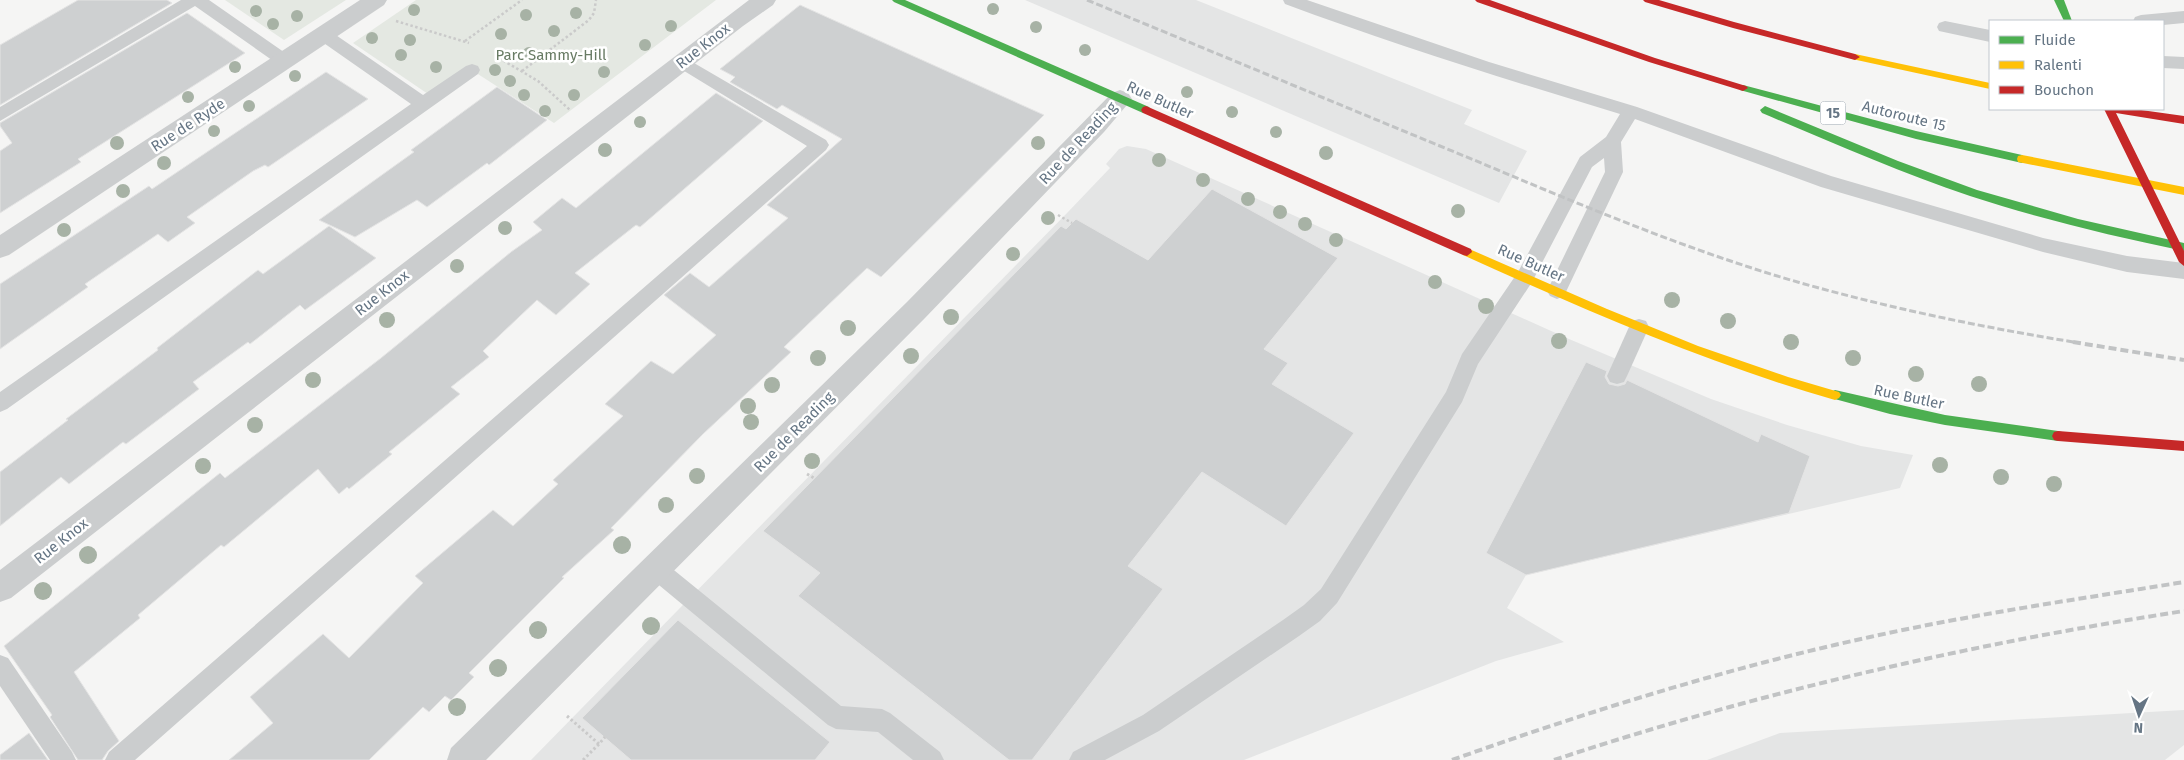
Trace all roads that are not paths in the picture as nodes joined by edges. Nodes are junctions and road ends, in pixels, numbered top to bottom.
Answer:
1 (193, 0) edge
2 (198, 0) edge
3 (376, 0) edge
4 (765, 0) edge
5 (897, 0) edge
6 (1291, 0) edge
7 (1480, 0) edge
8 (1648, 0) edge
9 (2060, 0) edge
10 (2184, 17) edge
11 (2071, 20) edge
12 (2152, 20) edge
13 (1945, 27) dead end
14 (324, 35) junction
15 (1989, 36) edge
16 (1615, 49) junction
17 (285, 61) junction
18 (682, 62) junction
19 (2164, 62) edge
20 (2184, 63) edge
21 (472, 70) dead end
22 (1989, 86) edge
23 (1733, 97) dead end
24 (1120, 99) junction
25 (423, 104) junction
26 (1751, 104) dead end
27 (2110, 110) edge
28 (2117, 110) edge
29 (1631, 111) junction
30 (0, 114) edge
31 (2184, 120) edge
32 (1612, 142) junction
33 (2184, 191) edge
34 (2184, 247) edge
35 (0, 248) edge
36 (2184, 262) edge
37 (2184, 271) edge
38 (1524, 277) junction
39 (1558, 292) junction
40 (1639, 327) junction
41 (1617, 376) dead end
42 (0, 402) edge
43 (2184, 446) edge
44 (656, 569) junction
45 (0, 588) edge
46 (0, 666) edge
47 (64, 760) edge
48 (117, 760) edge
49 (464, 760) edge
50 (932, 760) edge
51 (1081, 760) edge

1 - 30 lane
2 - 17 lane
3 - 14 street, Rue de Ryde
4 - 18 street, Rue Knox
5 - 24 main road, Rue Butler
6 - 29 lane
7 - 16 main road, Autoroute 15 / 15
8 - 22 main road
9 - 11 main road
10 - 12 lane
13 - 15 lane
14 - 17 street, Rue de Ryde
14 - 25 lane
16 - 23 main road
16 - 33 main road, Autoroute 15 / 15
17 - 35 street, Rue de Ryde
18 - 45 street, Rue Knox
18 - 48 lane
19 - 20 lane
21 - 25 lane
24 - 38 main road, Rue Butler
24 - 44 street, Rue de Reading
25 - 42 lane
26 - 34 main road
27 - 36 main road
28 - 31 main road
29 - 32 lane
29 - 37 lane
32 - 38 lane
32 - 39 lane
38 - 39 main road, Rue Butler
38 - 51 lane
39 - 40 main road, Rue Butler
40 - 41 lane
40 - 43 main road, Rue Butler
44 - 49 street, Rue de Reading
44 - 50 lane
46 - 47 lane

